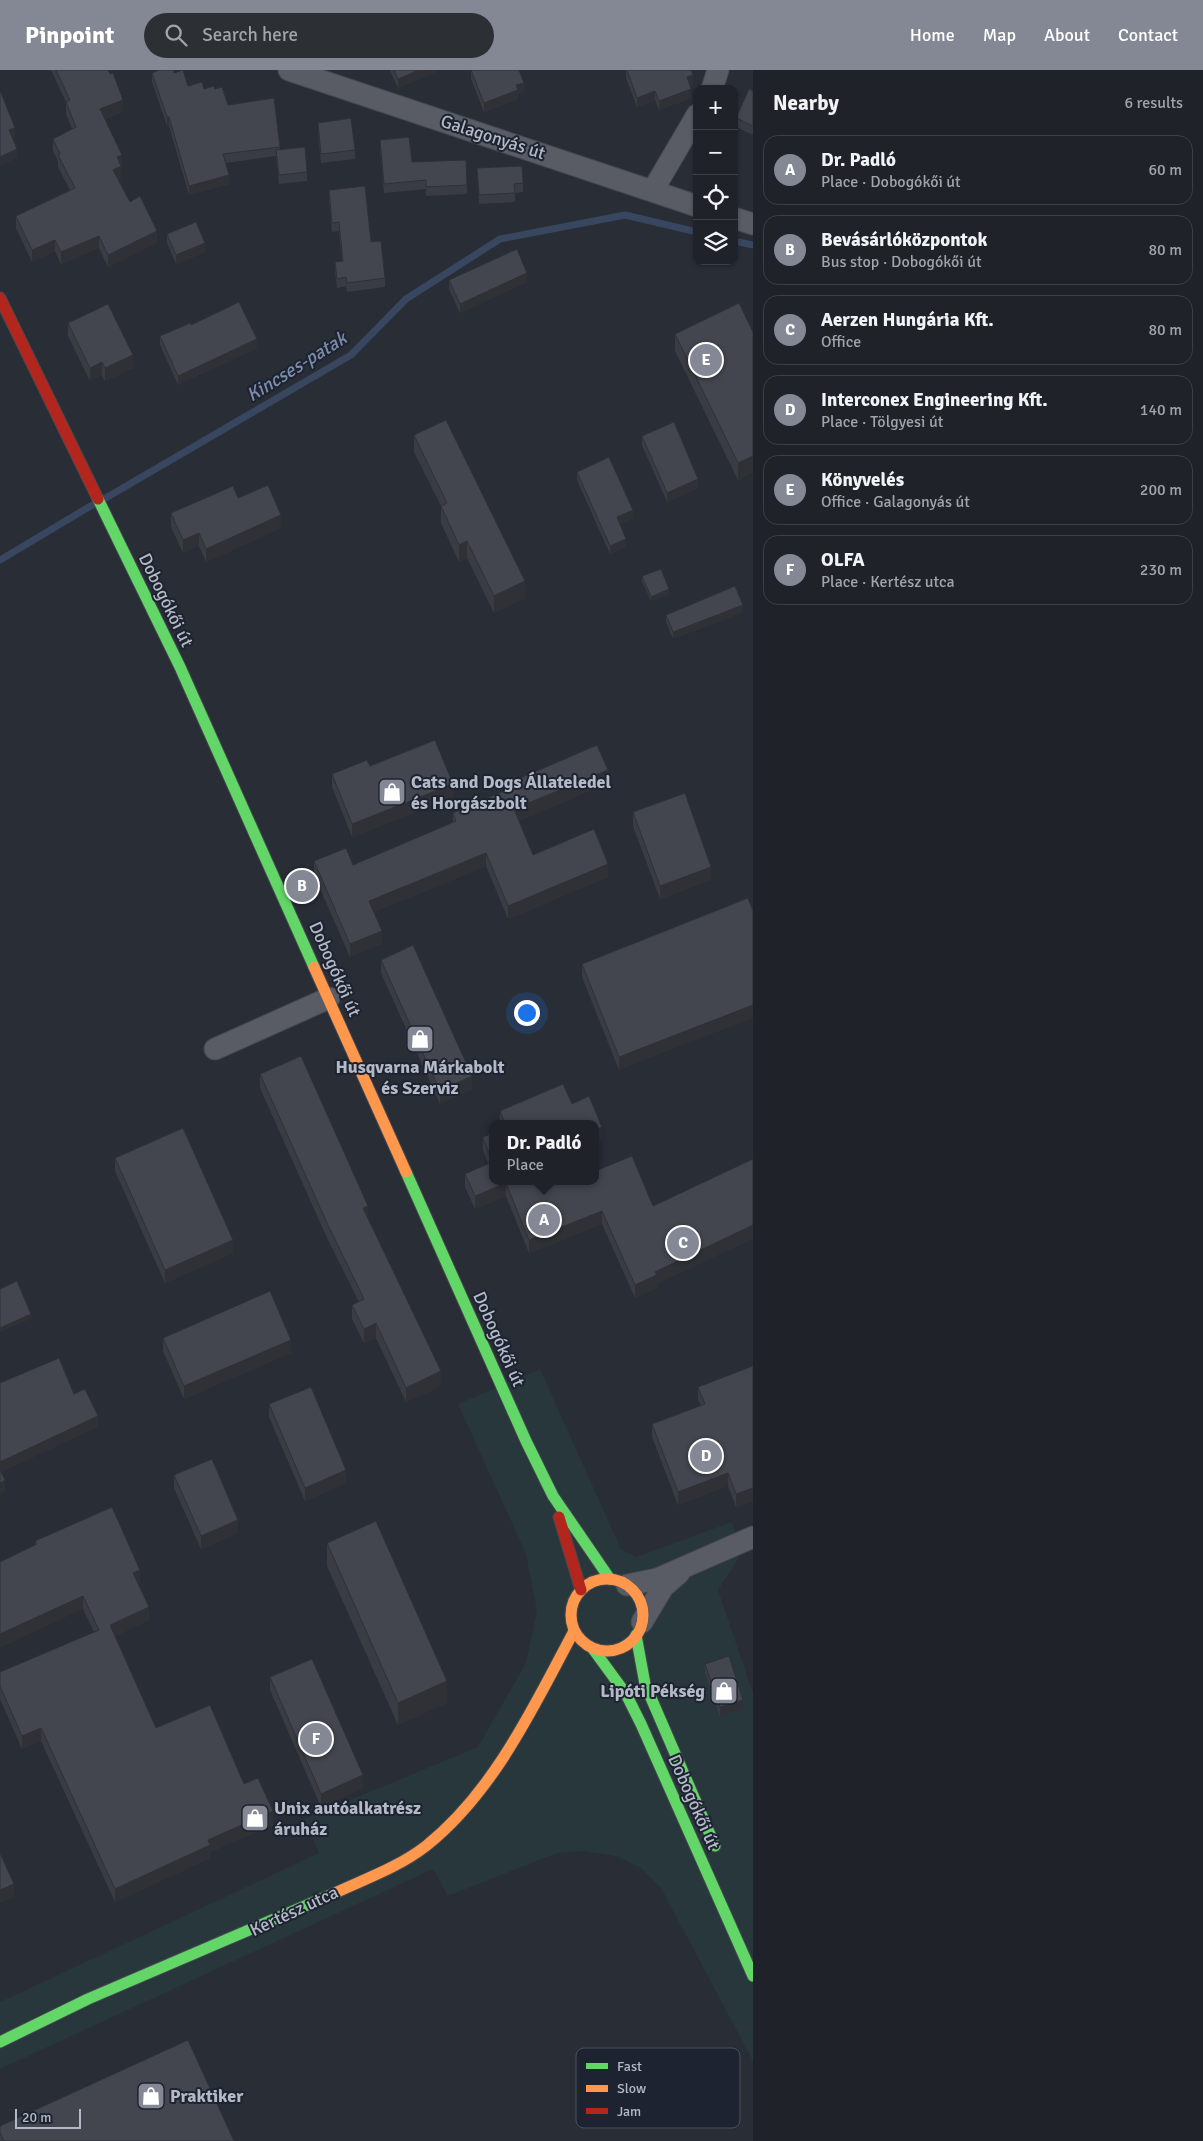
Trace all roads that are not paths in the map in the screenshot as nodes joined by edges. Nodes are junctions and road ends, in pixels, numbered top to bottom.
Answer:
1 (289, 70) edge
2 (718, 70) edge
3 (713, 85) edge
4 (693, 122) edge
5 (653, 190) junction
6 (693, 205) edge
7 (738, 219) edge
8 (753, 224) edge
9 (0, 298) edge
10 (329, 998) junction
11 (216, 1049) dead end
12 (552, 1496) junction
13 (753, 1537) edge
14 (690, 1564) junction
15 (618, 1582) junction
16 (581, 1590) junction
17 (639, 1629) junction
18 (584, 1641) junction
19 (533, 1708) joint
20 (720, 1858) dead end
21 (753, 1976) edge
22 (0, 2042) edge

1 - 5 street, Galagonyás út
2 - 3 street
4 - 5 street
5 - 6 street, Galagonyás út
7 - 8 street
9 - 10 main road, Dobogókői út
10 - 11 street
10 - 12 main road, Dobogókői út
12 - 15 main road, Dobogókői út
12 - 16 main road, Dobogókői út
13 - 14 street
14 - 15 street
14 - 17 street
15 - 16 main road
15 - 17 main road
16 - 18 main road
17 - 18 main road
17 - 20 main road, Dobogókői út
18 - 19 street, Kertész utca
18 - 21 main road, Dobogókői út
19 - 22 main road, Kertész utca

